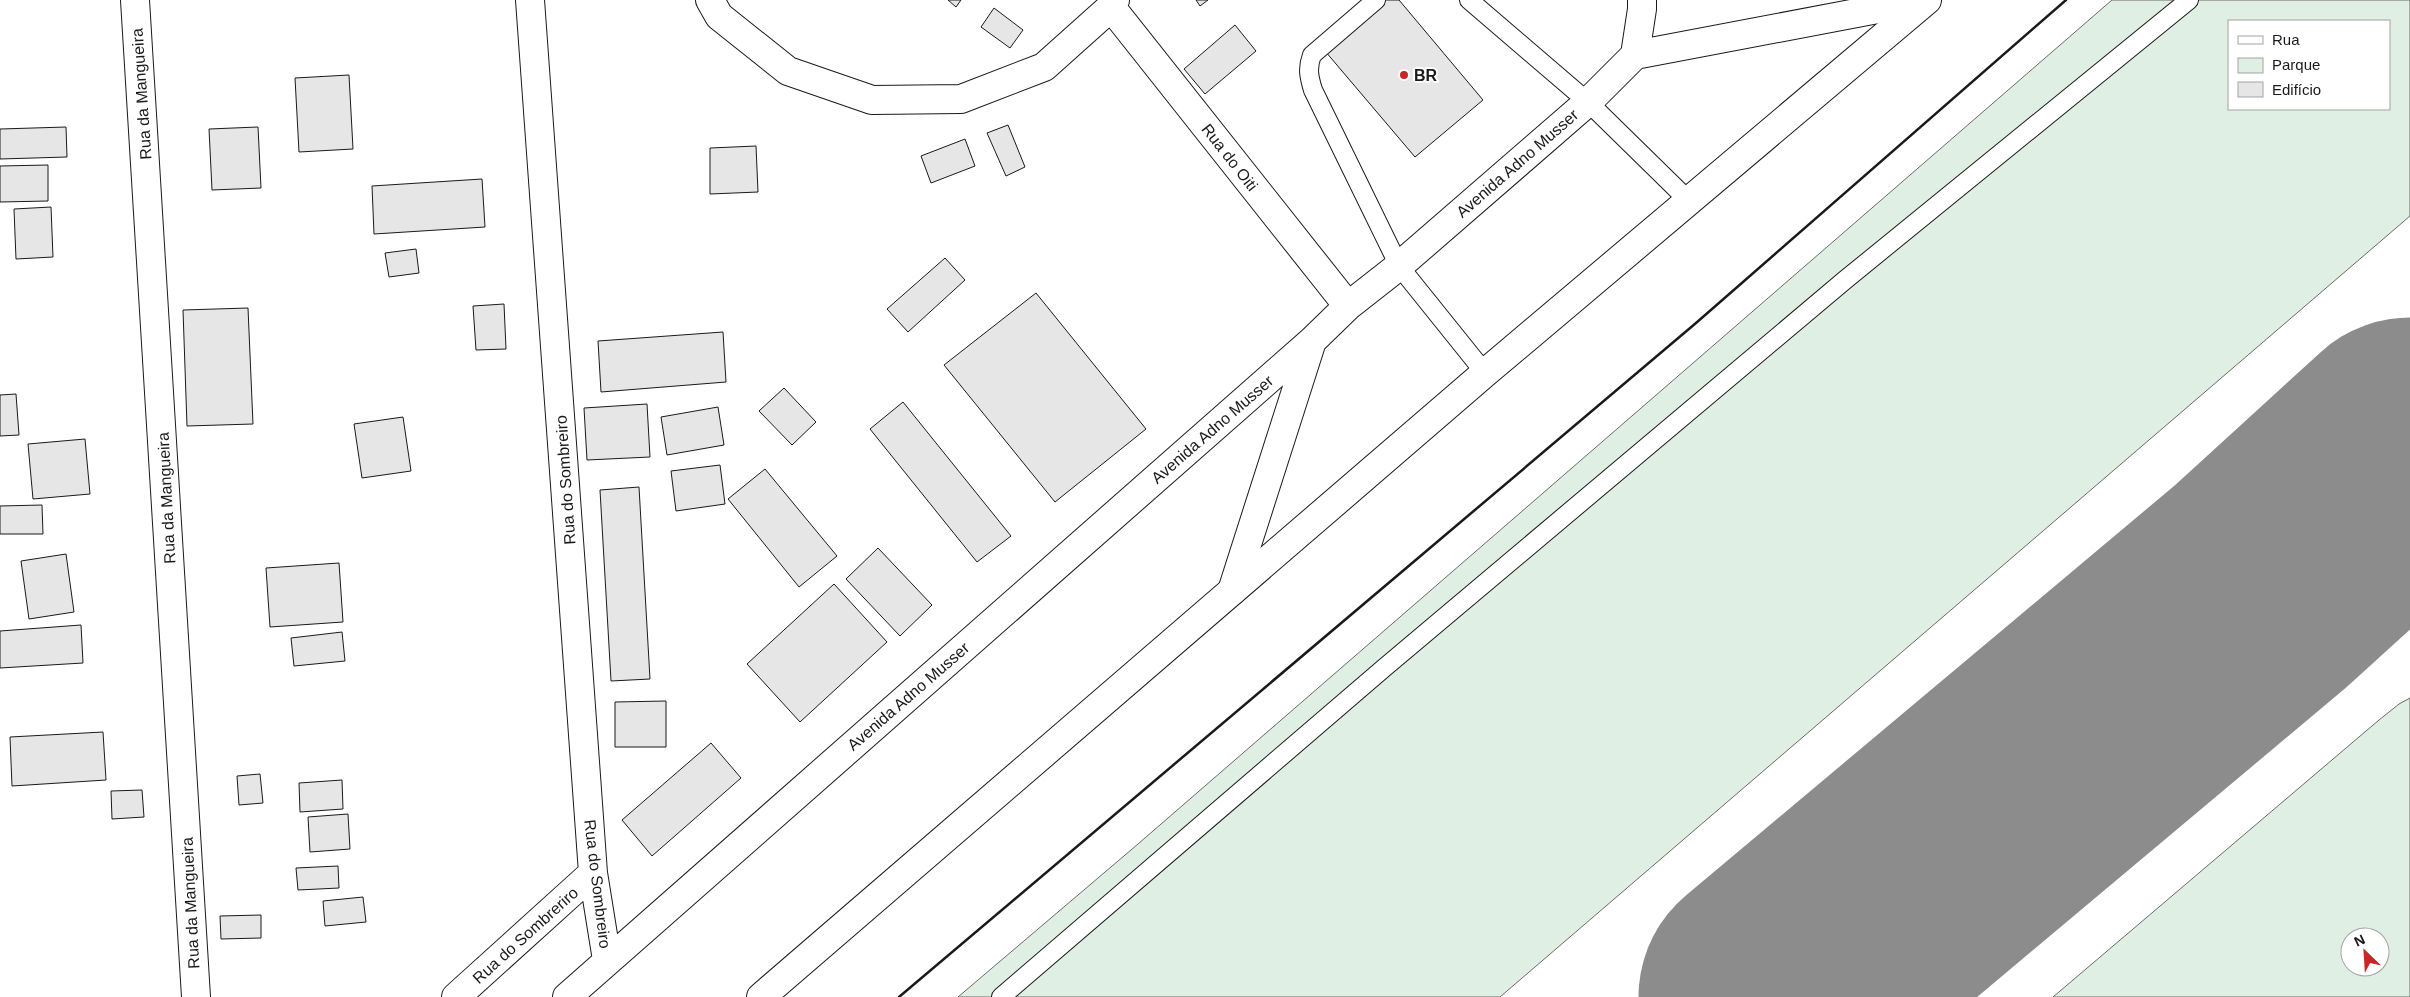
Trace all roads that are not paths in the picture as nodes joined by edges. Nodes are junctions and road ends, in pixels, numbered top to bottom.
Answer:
1 (134, 0) edge
2 (530, 0) edge
3 (710, 0) edge
4 (1376, 0) edge
5 (1469, 0) edge
6 (1642, 0) edge
7 (1926, 0) edge
8 (2189, 0) edge
9 (1113, 4) edge
10 (1635, 55) junction
11 (1588, 102) junction
12 (1689, 200) junction
13 (1399, 266) junction
14 (1348, 306) junction
15 (1312, 341) junction
16 (1485, 373) junction
17 (1232, 591) junction
18 (593, 873) junction
19 (608, 960) junction
20 (196, 997) edge
21 (456, 997) edge
22 (567, 997) edge
23 (762, 997) edge
24 (1001, 997) edge

1 - 20 street, Rua da Mangueira
2 - 18 street, Rua do Sombreiro
3 - 9 street
4 - 13 lane
5 - 11 lane
6 - 10 street
7 - 10 street
7 - 12 street
8 - 24 lane
9 - 14 street, Rua do Oiti
10 - 11 street, Avenida Adno Musser
11 - 12 lane
11 - 13 street, Avenida Adno Musser
12 - 16 street
13 - 14 street, Avenida Adno Musser
13 - 16 lane
14 - 15 street, Avenida Adno Musser
15 - 17 street
15 - 19 street, Avenida Adno Musser
16 - 17 street
17 - 23 street
18 - 19 street, Rua do Sombreiro
18 - 21 street, Rua do Sombreriro
19 - 22 street, Avenida Adno Musser

